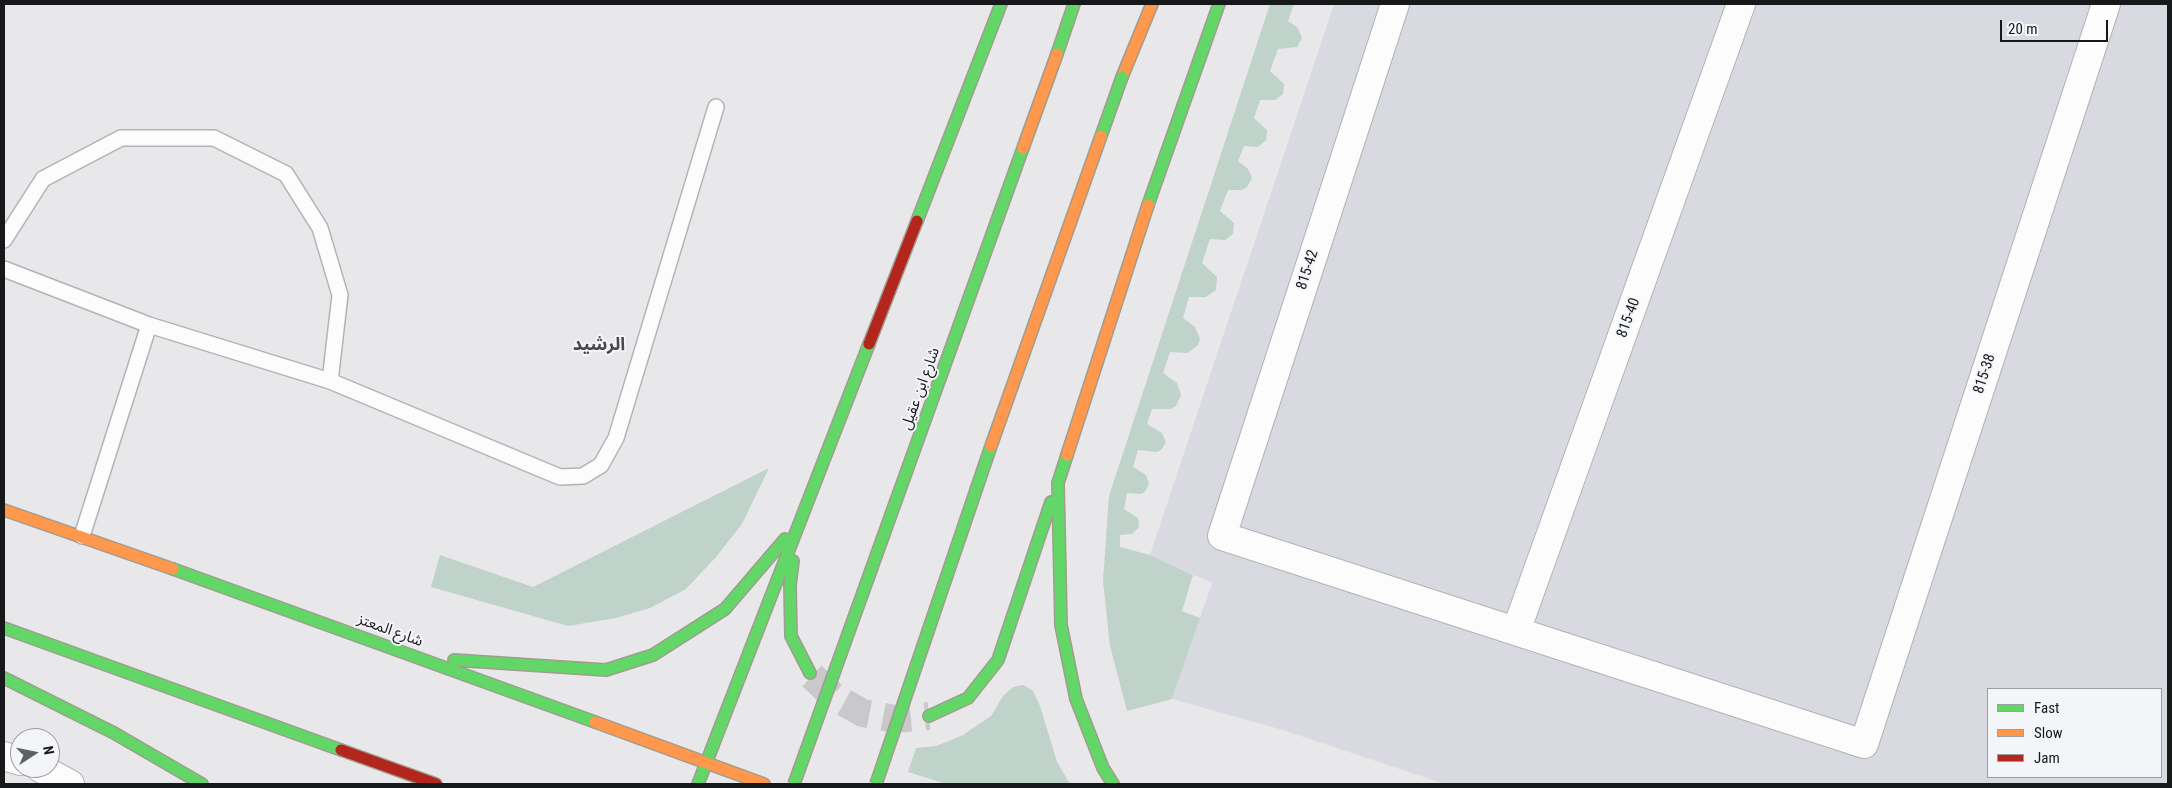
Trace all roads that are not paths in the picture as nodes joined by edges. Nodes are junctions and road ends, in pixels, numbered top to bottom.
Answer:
1 (1001, 4) edge
2 (1074, 4) edge
3 (1152, 4) edge
4 (1219, 4) edge
5 (1395, 4) edge
6 (1741, 4) edge
7 (2106, 4) edge
8 (716, 107) dead end
9 (4, 240) edge
10 (4, 269) edge
11 (149, 326) junction
12 (330, 381) junction
13 (1058, 483) junction
14 (4, 510) edge
15 (798, 525) junction
16 (82, 536) junction
17 (4, 628) edge
18 (1516, 632) junction
19 (419, 657) junction
20 (810, 673) tunnel mouth
21 (4, 678) edge
22 (929, 716) tunnel mouth
23 (706, 762) junction
24 (59, 778) edge
25 (70, 784) edge
26 (202, 784) edge
27 (436, 784) edge
28 (698, 784) edge
29 (764, 784) edge
30 (794, 784) edge
31 (876, 784) edge
32 (1113, 784) edge

1 - 15 main road
2 - 30 main road, شارع ابن عقيل, bridge
3 - 31 main road, bridge
4 - 13 main road
5 - 18 street, 815-42
6 - 18 street, 815-40
7 - 18 street, 815-38
8 - 12 lane
9 - 12 lane
10 - 11 lane
11 - 12 lane
11 - 16 lane
13 - 22 main road
13 - 32 main road
14 - 16 main road, شارع المعتز
15 - 19 main road
15 - 20 main road
15 - 23 main road
16 - 19 main road, شارع المعتز
17 - 27 main road
19 - 23 main road, شارع المعتز
21 - 26 main road
23 - 28 main road
23 - 29 main road, شارع المعتز
24 - 25 street

